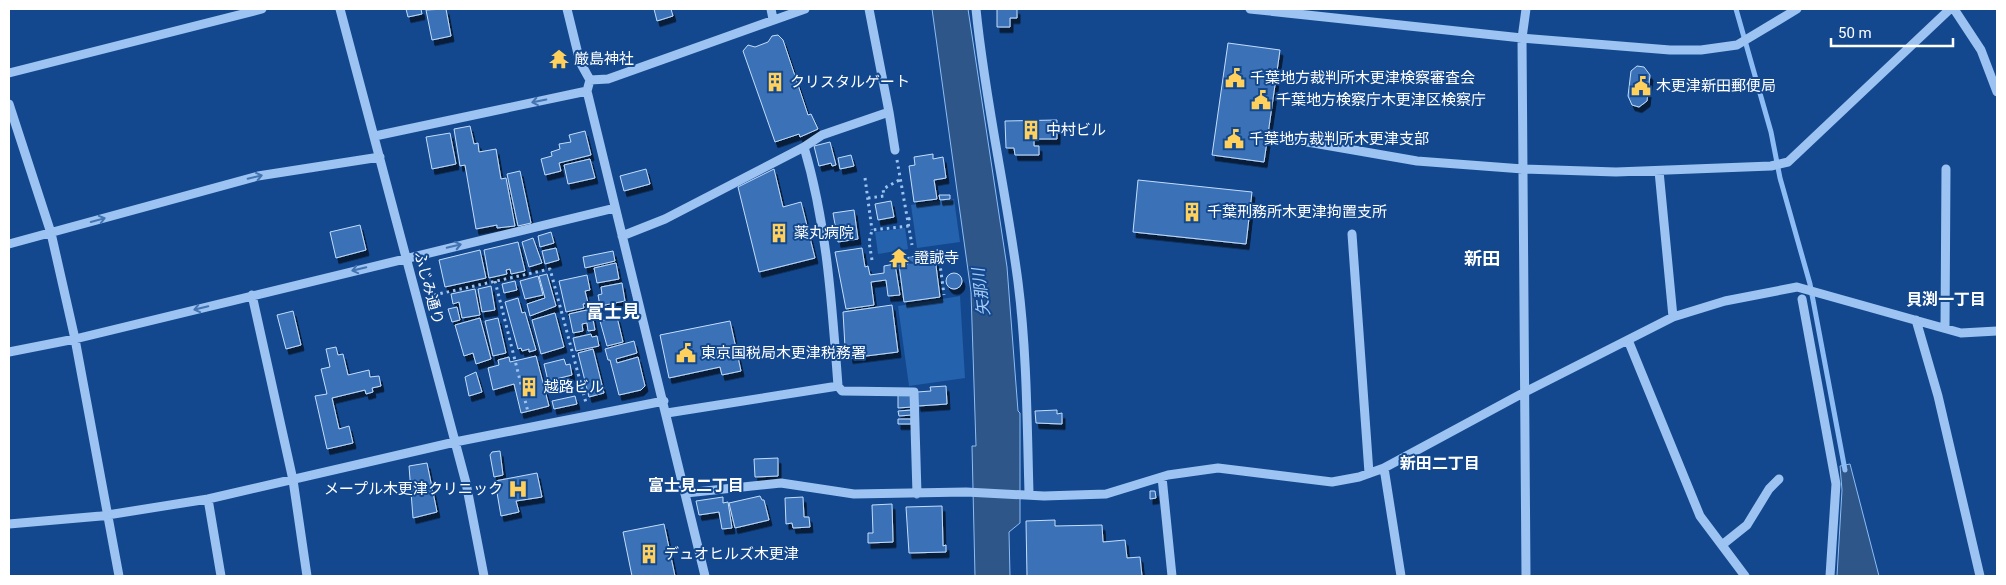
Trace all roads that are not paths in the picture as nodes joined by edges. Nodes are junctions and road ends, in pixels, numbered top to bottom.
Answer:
1 (262, 9) edge
2 (340, 9) edge
3 (567, 9) edge
4 (771, 9) edge
5 (805, 9) edge
6 (869, 9) edge
7 (976, 9) edge
8 (1250, 9) edge
9 (1526, 9) edge
10 (1798, 9) edge
11 (1950, 9) edge
12 (1954, 9) edge
13 (773, 19) junction
14 (1522, 38) junction
15 (9, 73) edge
16 (590, 80) junction
17 (587, 91) junction
18 (1997, 92) edge
19 (9, 104) edge
20 (889, 112) junction
21 (375, 136) junction
22 (1296, 140) dead end
23 (804, 147) junction
24 (895, 150) road end
25 (380, 157) junction
26 (1523, 169) junction
27 (1946, 169) dead end
28 (1659, 171) junction
29 (615, 208) junction
30 (51, 233) junction
31 (1352, 234) dead end
32 (622, 236) junction
33 (9, 244) edge
34 (406, 257) junction
35 (252, 295) junction
36 (1802, 299) dead end
37 (1673, 317) junction
38 (1916, 320) junction
39 (1945, 328) junction
40 (1997, 331) edge
41 (75, 339) junction
42 (1628, 340) junction
43 (9, 352) edge
44 (838, 386) junction
45 (1525, 392) junction
46 (664, 401) junction
47 (667, 413) junction
48 (455, 442) junction
49 (1384, 468) junction
50 (1369, 473) junction
51 (1162, 477) junction
52 (1779, 479) dead end
53 (292, 480) junction
54 (686, 493) junction
55 (1026, 493) junction
56 (917, 494) junction
57 (208, 498) junction
58 (109, 515) junction
59 (9, 524) edge
60 (1722, 546) junction
61 (119, 576) edge
62 (221, 576) edge
63 (308, 576) edge
64 (484, 576) edge
65 (705, 576) edge
66 (1172, 576) edge
67 (1401, 576) edge
68 (1526, 576) edge
69 (1745, 576) edge
70 (1830, 576) edge
71 (1980, 576) edge

1 - 15 street
2 - 21 street, ふじみ通り
3 - 16 street
4 - 13 street
5 - 13 street
6 - 20 street
7 - 55 street
8 - 14 street
9 - 14 street
10 - 14 street
11 - 28 street
12 - 18 street
13 - 16 street
14 - 26 street
16 - 17 street
17 -> 21 street
17 - 29 street
19 - 30 street
20 - 23 street
20 - 24 street
21 - 25 street, ふじみ通り
22 - 26 street
23 - 32 street
23 - 44 street
30 -> 25 street
25 - 34 street, ふじみ通り
26 - 28 street
26 - 45 street
27 - 39 street
28 - 37 street
29 - 32 street
34 -> 29 street
30 - 33 street
30 - 41 street
31 - 50 street
32 - 46 street
34 -> 35 street
34 - 48 street, ふじみ通り
35 -> 41 street
35 - 53 street
36 - 70 street
37 - 38 street
37 - 42 street
38 - 39 street
38 - 71 street
39 - 40 street
41 - 43 street
41 - 58 street
42 - 45 street
42 - 60 street
44 - 47 street
44 - 56 street
45 - 49 street
45 - 68 street
46 - 47 street
46 - 48 street
47 - 54 street
48 - 53 street
48 - 64 street, ふじみ通り
49 - 50 street
49 - 67 street
50 - 51 street
51 - 55 street
51 - 66 street
52 - 60 street
53 - 57 street
53 - 63 street
54 - 56 street
54 - 65 street
55 - 56 street
57 - 58 street
57 - 62 street
58 - 59 street
58 - 61 street
60 - 69 street

